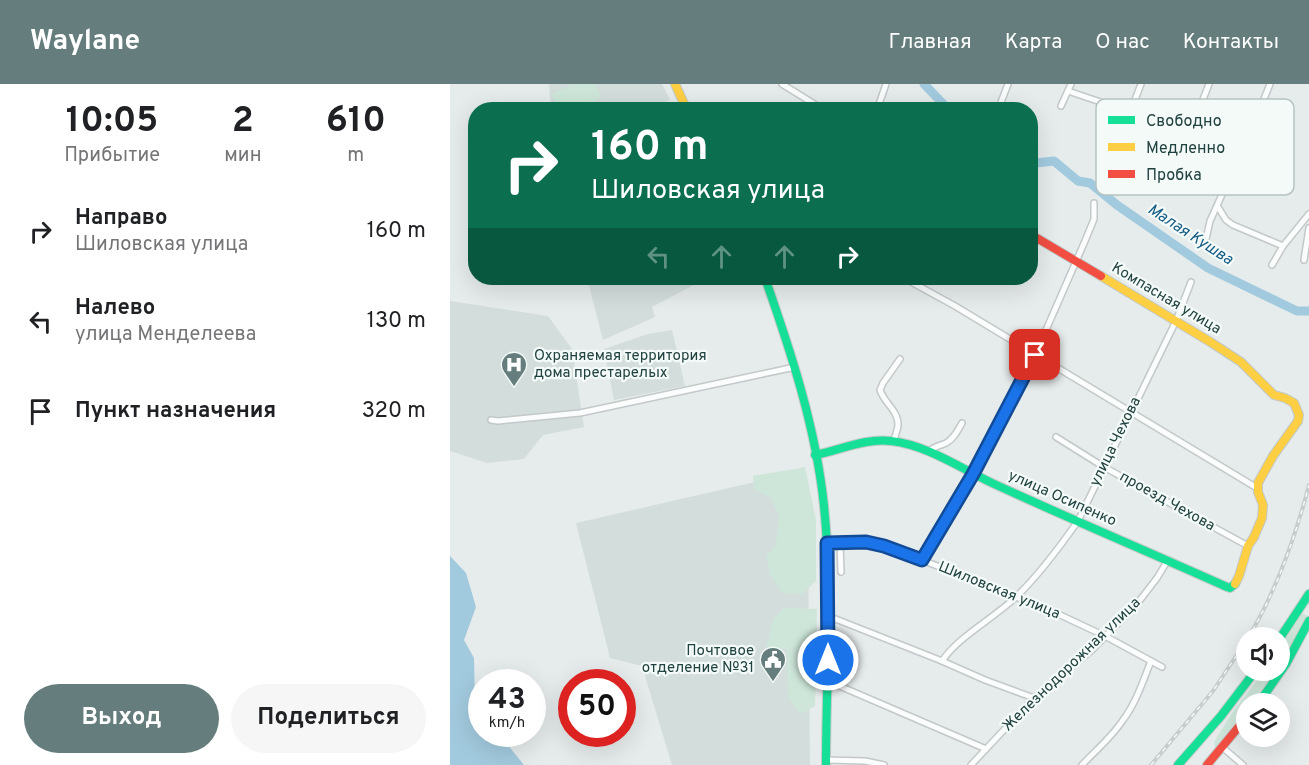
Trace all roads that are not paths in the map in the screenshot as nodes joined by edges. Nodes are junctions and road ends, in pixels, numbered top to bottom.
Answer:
1 (675, 84) edge
2 (782, 84) edge
3 (886, 84) edge
4 (1008, 84) edge
5 (1071, 84) edge
6 (1141, 84) edge
7 (1209, 84) edge
8 (1270, 84) edge
9 (1068, 91) junction
10 (1135, 99) edge
11 (1203, 99) edge
12 (1264, 99) edge
13 (1096, 100) edge
14 (683, 102) edge
15 (811, 102) edge
16 (880, 102) edge
17 (1001, 102) edge
18 (1061, 106) dead end
19 (1223, 195) edge
20 (1094, 203) dead end
21 (1218, 207) junction
22 (1309, 214) edge
23 (1309, 228) edge
24 (1038, 239) edge
25 (1206, 239) dead end
26 (1283, 246) junction
27 (1304, 260) dead end
28 (1076, 261) junction
29 (1272, 265) dead end
30 (1191, 282) dead end
31 (767, 285) edge
32 (917, 285) edge
33 (1176, 321) junction
34 (1035, 355) junction
35 (900, 359) dead end
36 (795, 367) junction
37 (1130, 412) junction
38 (491, 420) dead end
39 (963, 423) dead end
40 (1056, 437) dead end
41 (894, 441) junction
42 (928, 452) junction
43 (815, 455) junction
44 (1104, 467) junction
45 (973, 474) junction
46 (1257, 488) junction
47 (1078, 521) junction
48 (827, 543) junction
49 (840, 543) junction
50 (1248, 546) junction
51 (922, 560) junction
52 (1168, 560) junction
53 (841, 572) dead end
54 (1309, 594) edge
55 (1016, 597) junction
56 (1306, 602) edge
57 (828, 616) junction
58 (1309, 621) edge
59 (1288, 627) edge
60 (1105, 636) junction
61 (942, 661) junction
62 (1151, 661) junction
63 (1162, 667) dead end
64 (828, 681) junction
65 (1248, 681) edge
66 (1266, 693) edge
67 (1034, 698) junction
68 (1236, 730) edge
69 (1222, 747) junction
70 (986, 749) junction
71 (826, 763) edge
72 (884, 765) edge
73 (971, 765) edge
74 (1082, 765) edge
75 (1178, 765) edge
76 (1207, 765) edge
77 (1243, 765) edge

1 - 14 street
2 - 15 street
3 - 16 street
4 - 17 street
5 - 9 street
6 - 10 street
7 - 11 street
8 - 12 street
9 - 13 street
9 - 18 street
19 - 21 street
20 - 28 street
21 - 25 street
21 - 26 street
22 - 26 street
23 - 27 street
24 - 28 street, Компасная улица
26 - 29 street
28 - 33 street, Компасная улица
28 - 34 street
30 - 33 street, улица Чехова
31 - 36 street
32 - 34 street
33 - 37 street, улица Чехова
33 - 46 street, Компасная улица
34 - 37 street
34 - 45 street
35 - 41 street
36 - 38 street
36 - 43 street
37 - 44 street, улица Чехова
37 - 46 street
39 - 42 street
40 - 44 street, проезд Чехова
41 - 42 street, улица Осипенко
41 - 43 street, улица Осипенко
42 - 45 street, улица Осипенко
43 - 48 street
44 - 47 street, улица Чехова
44 - 50 street, проезд Чехова
45 - 47 street, улица Осипенко
45 - 51 street
46 - 50 street
47 - 52 street, улица Осипенко
47 - 55 street, улица Чехова
48 - 49 street, Шиловская улица
48 - 57 street
49 - 51 street, Шиловская улица
49 - 53 street
50 - 52 street, улица Осипенко
51 - 55 street, Шиловская улица
52 - 60 street, Железнодорожная улица
54 - 56 street
55 - 60 street, Шиловская улица
55 - 61 street, улица Чехова
56 - 59 street
57 - 61 street
57 - 64 street
58 - 66 street
60 - 62 street, Шиловская улица
60 - 67 street, Железнодорожная улица
61 - 67 street
62 - 63 street, Шиловская улица
62 - 74 street
64 - 70 street
64 - 71 street
65 - 75 street
67 - 70 street, Железнодорожная улица
68 - 69 street
69 - 76 street
69 - 77 street
70 - 73 street, Железнодорожная улица
71 - 72 street

